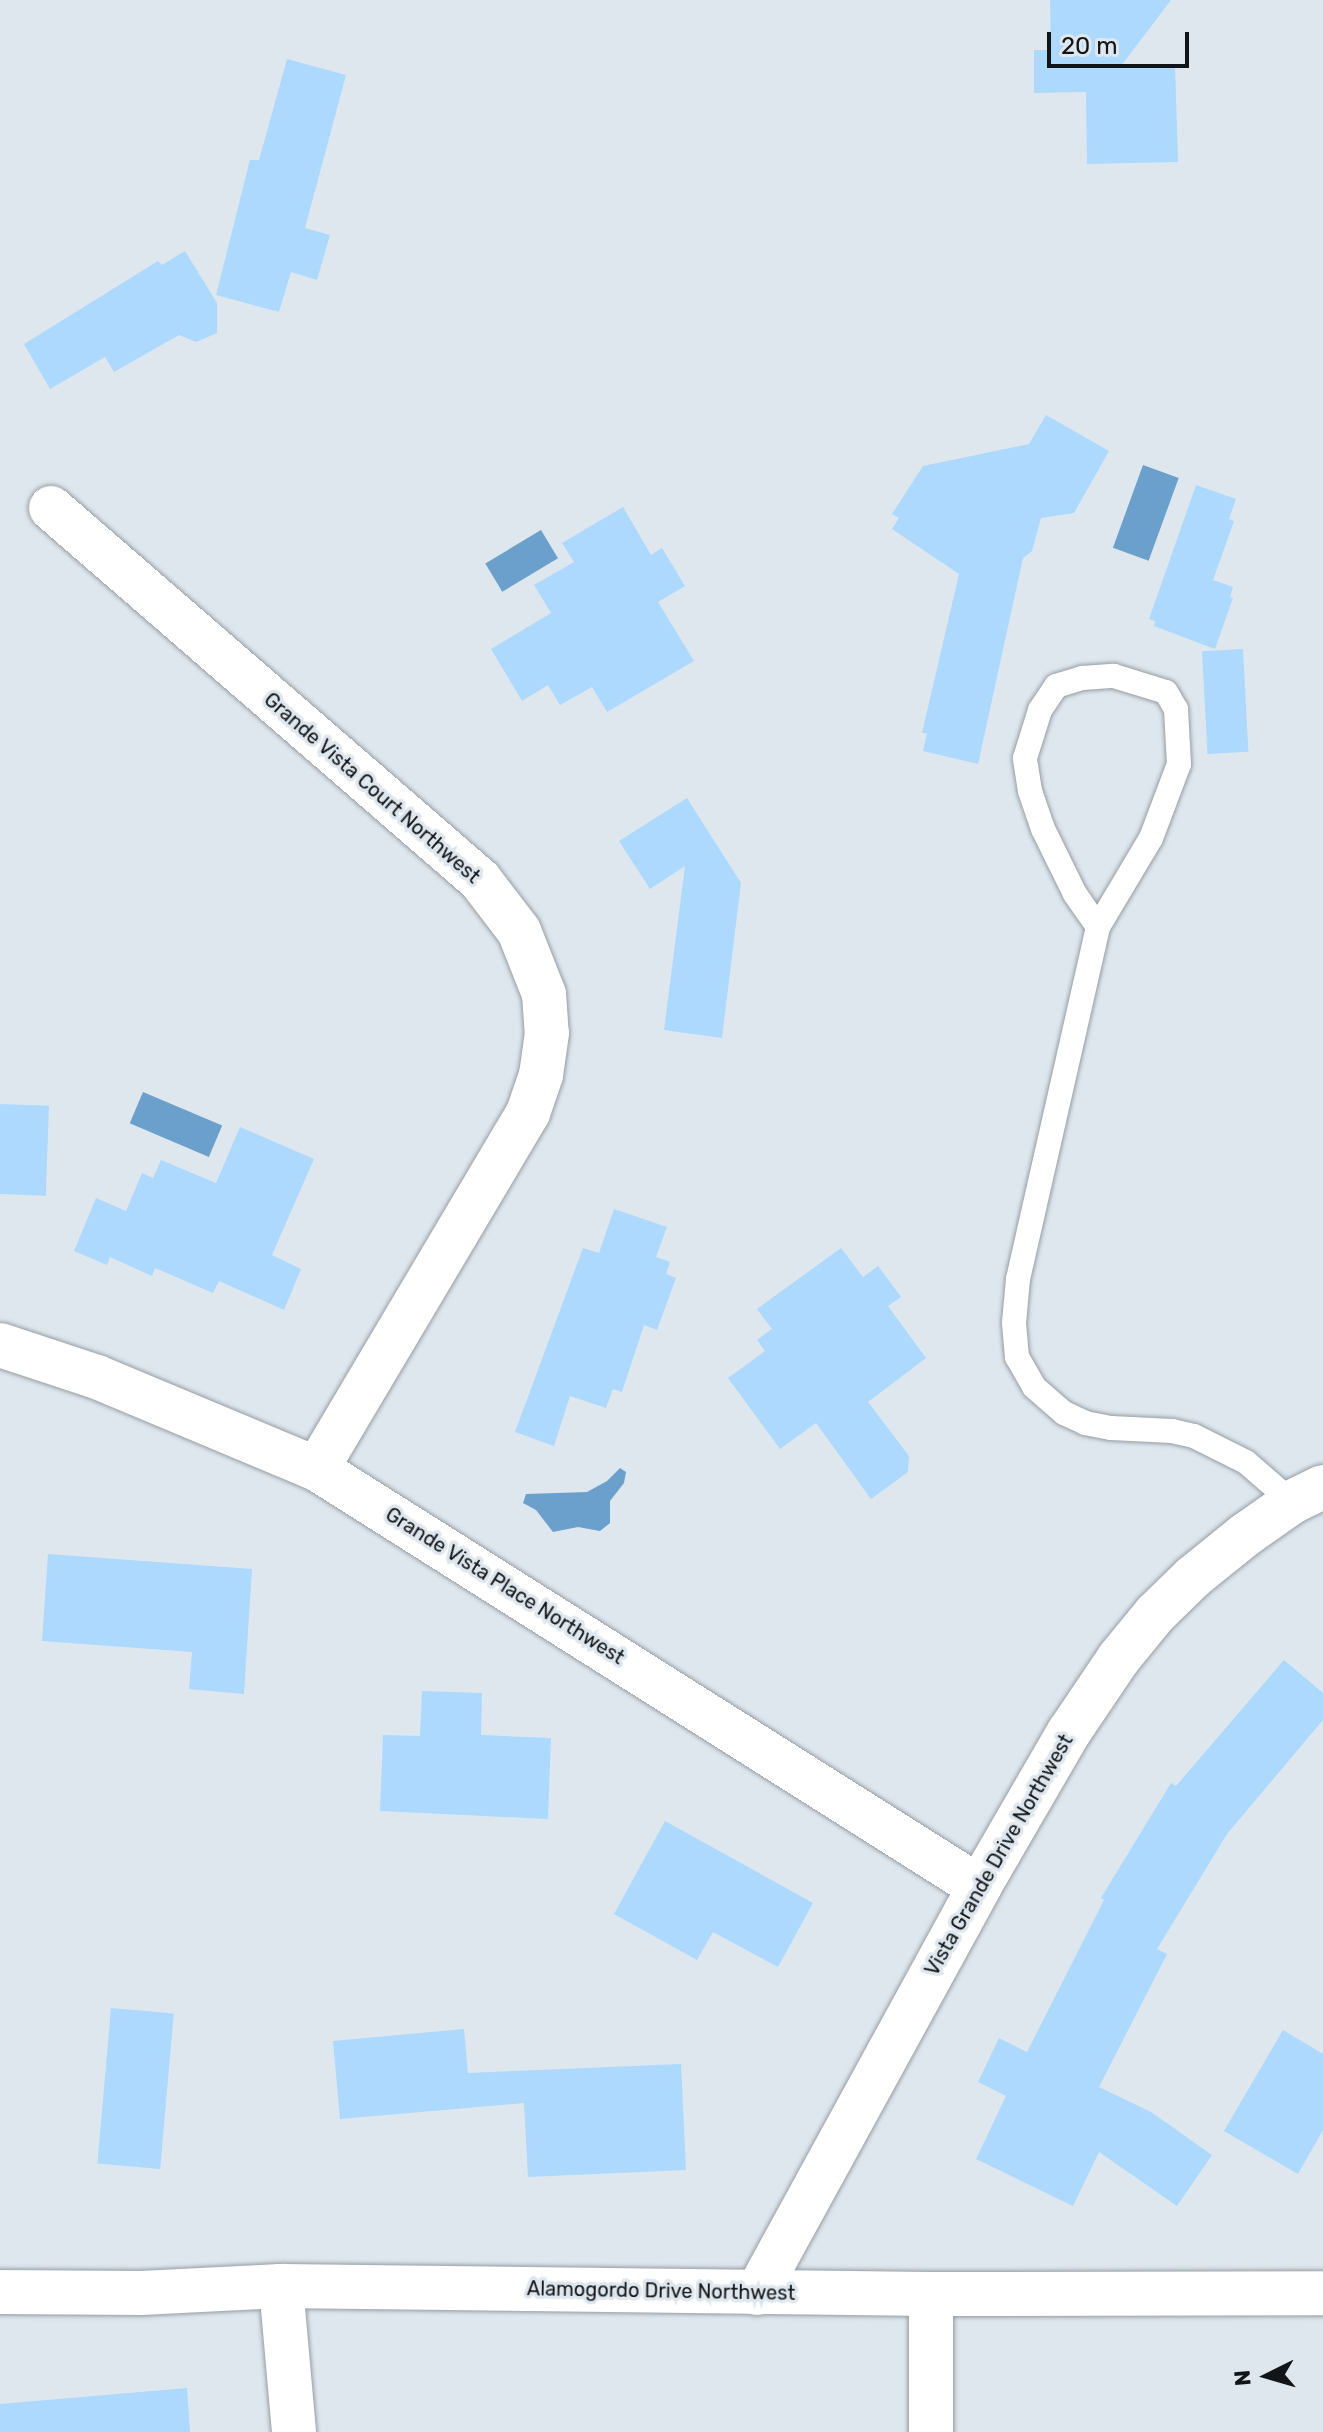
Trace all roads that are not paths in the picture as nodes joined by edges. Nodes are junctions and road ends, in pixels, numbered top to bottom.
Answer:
1 (51, 508) dead end
2 (1098, 927) junction
3 (0, 1345) edge
4 (317, 1469) junction
5 (1308, 1494) edge
6 (979, 1887) junction
7 (281, 2286) junction
8 (0, 2292) edge
9 (757, 2293) junction
10 (1323, 2293) edge
11 (931, 2294) junction
12 (294, 2432) edge
13 (931, 2432) edge

1 - 4 street, Grande Vista Court Northwest
2 - 2 lane
2 - 5 lane
3 - 4 street, Grande Vista Place Northwest
4 - 6 street, Grande Vista Place Northwest
5 - 6 street, Vista Grande Drive Northwest
6 - 9 street, Vista Grande Drive Northwest
7 - 8 street, Alamogordo Drive Northwest
7 - 9 street, Alamogordo Drive Northwest
7 - 12 street
9 - 11 street, Alamogordo Drive Northwest
10 - 11 street, Alamogordo Drive Northwest
11 - 13 street

